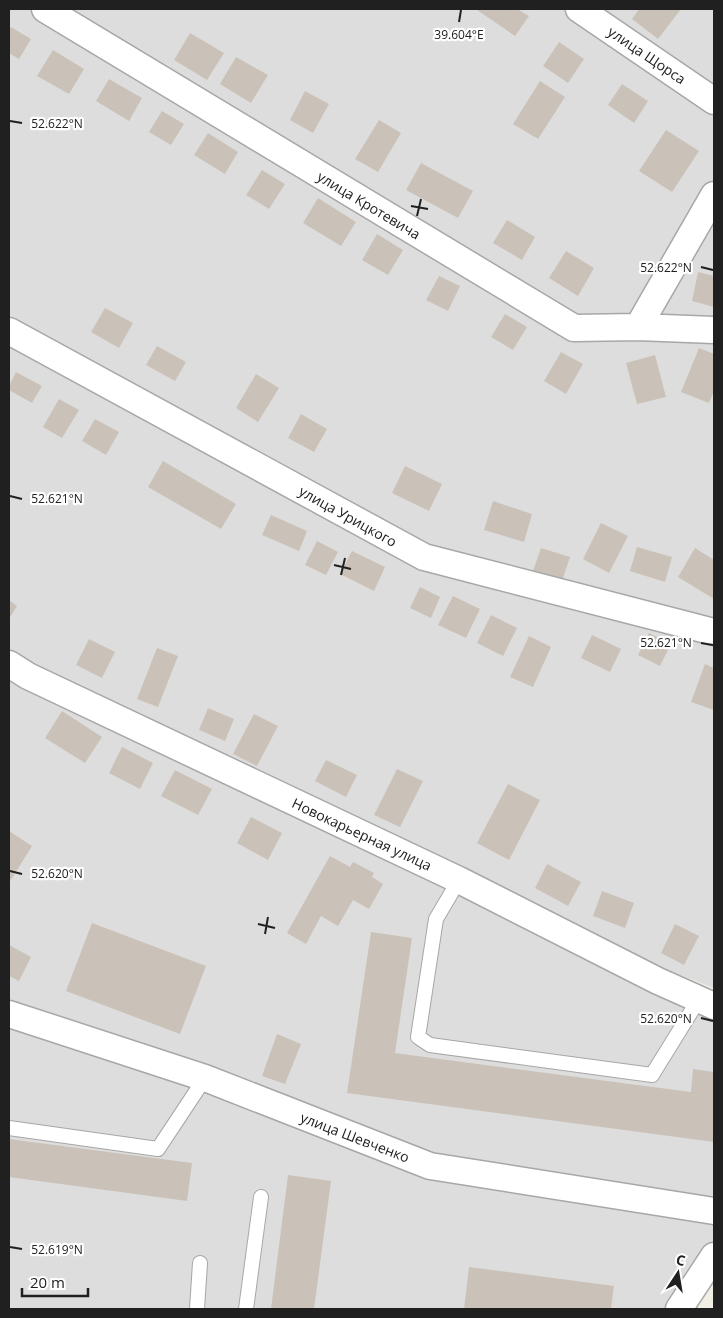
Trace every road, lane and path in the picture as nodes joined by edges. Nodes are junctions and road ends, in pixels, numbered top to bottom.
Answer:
1 (45, 9) edge
2 (579, 9) edge
3 (714, 101) edge
4 (714, 195) edge
5 (638, 327) junction
6 (714, 330) edge
7 (9, 331) edge
8 (714, 632) edge
9 (9, 664) edge
10 (459, 880) junction
11 (707, 1003) edge
12 (10, 1019) edge
13 (205, 1078) junction
14 (9, 1128) edge
15 (261, 1197) dead end
16 (714, 1211) edge
17 (714, 1256) edge
18 (200, 1263) dead end
19 (197, 1309) edge
20 (246, 1309) edge
21 (678, 1309) edge

1 - 5 street, улица Кротевича
2 - 3 street, улица Щорса
4 - 5 street
5 - 6 street, улица Кротевича
7 - 8 street, улица Урицкого
9 - 10 street, Новокарьерная улица
10 - 11 street, Новокарьерная улица
10 - 11 lane
12 - 13 street, улица Шевченко
13 - 14 lane
13 - 16 street, улица Шевченко
15 - 20 lane
17 - 21 street
18 - 19 lane

